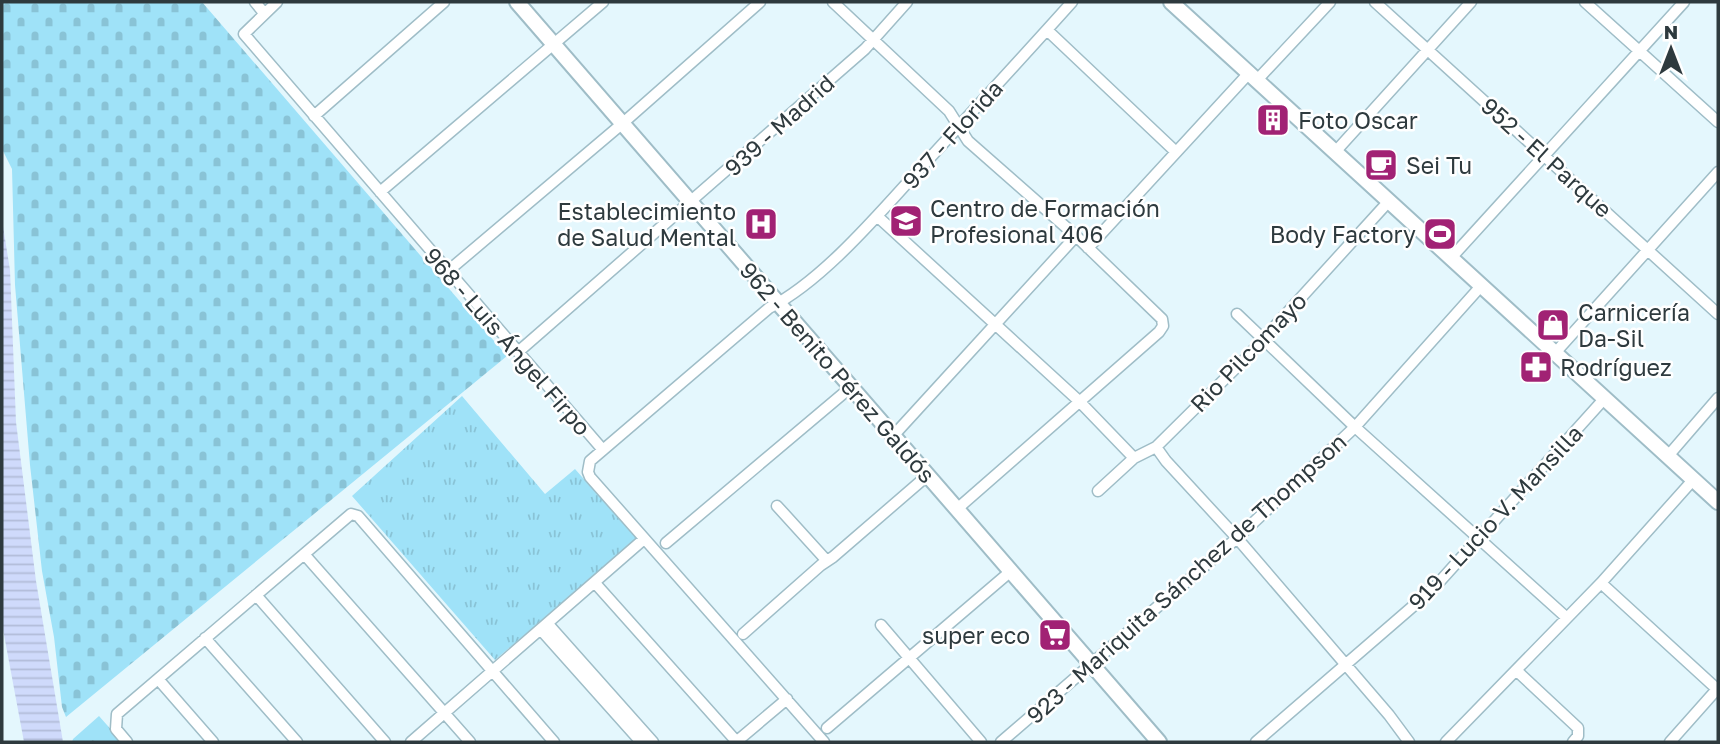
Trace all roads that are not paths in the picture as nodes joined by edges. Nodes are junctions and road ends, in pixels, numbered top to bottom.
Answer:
1 (255, 2) edge
2 (277, 2) edge
3 (444, 2) edge
4 (517, 2) edge
5 (603, 2) edge
6 (760, 2) edge
7 (833, 2) edge
8 (907, 2) edge
9 (1072, 2) edge
10 (1171, 2) edge
11 (1330, 2) edge
12 (1375, 2) edge
13 (1472, 2) edge
14 (1585, 2) edge
15 (1684, 2) edge
16 (264, 13) junction
17 (1046, 30) junction
18 (873, 40) junction
19 (554, 45) junction
20 (1429, 50) junction
21 (1640, 51) junction
22 (1254, 76) junction
23 (314, 116) junction
24 (1718, 122) edge
25 (623, 123) junction
26 (959, 126) junction
27 (1336, 151) junction
28 (1176, 152) junction
29 (1545, 155) junction
30 (1718, 172) edge
31 (380, 192) junction
32 (1389, 201) junction
33 (691, 202) junction
34 (877, 216) junction
35 (1076, 236) junction
36 (1088, 248) junction
37 (1650, 250) junction
38 (1451, 258) junction
39 (448, 271) junction
40 (1481, 286) junction
41 (779, 303) junction
42 (1237, 314) dead end
43 (1718, 314) edge
44 (995, 326) junction
45 (1263, 340) junction
46 (518, 352) junction
47 (1555, 353) junction
48 (851, 387) junction
49 (1718, 398) edge
50 (1604, 399) junction
51 (1079, 401) junction
52 (1355, 427) junction
53 (894, 435) junction
54 (1156, 447) junction
55 (603, 450) junction
56 (1668, 456) junction
57 (1135, 458) junction
58 (928, 475) junction
59 (1693, 480) junction
60 (1098, 491) dead end
61 (1718, 502) edge
62 (777, 506) dead end
63 (957, 509) junction
64 (1237, 538) junction
65 (644, 539) junction
66 (1478, 539) junction
67 (666, 543) dead end
68 (304, 554) junction
69 (827, 561) junction
70 (1012, 571) junction
71 (595, 583) junction
72 (1601, 583) junction
73 (256, 595) junction
74 (1567, 618) junction
75 (881, 625) dead end
76 (545, 627) junction
77 (743, 634) dead end
78 (205, 638) junction
79 (910, 658) junction
80 (1092, 664) junction
81 (1345, 665) junction
82 (492, 671) junction
83 (1517, 671) junction
84 (158, 679) junction
85 (1718, 689) edge
86 (787, 699) junction
87 (444, 713) junction
88 (827, 728) dead end
89 (127, 742) edge
90 (213, 742) edge
91 (297, 742) edge
92 (384, 742) edge
93 (411, 742) edge
94 (470, 742) edge
95 (554, 742) edge
96 (641, 742) edge
97 (653, 742) edge
98 (736, 742) edge
99 (824, 742) edge
100 (981, 742) edge
101 (1001, 742) edge
102 (1159, 742) edge
103 (1256, 742) edge
104 (1409, 742) edge
105 (1446, 742) edge
106 (1573, 742) edge
107 (1670, 742) edge

1 - 16 street
2 - 16 street
3 - 23 street
4 - 19 main road, 962 - Benito Pérez Galdós
5 - 19 street
6 - 25 street
7 - 18 street
8 - 18 street, 939 - Madrid
9 - 17 street, 937 - Florida
10 - 22 main road
11 - 22 street
12 - 20 street, 952 - El Parque
13 - 20 street
14 - 21 street
15 - 21 street
16 - 23 street, 968 - Luis Ángel Firpo
17 - 26 street, 937 - Florida
17 - 28 street
18 - 26 street
18 - 33 street, 939 - Madrid
19 - 25 main road, 962 - Benito Pérez Galdós
19 - 31 street
20 - 27 street
20 - 29 street, 952 - El Parque
21 - 24 street
21 - 29 street
22 - 27 main road
22 - 28 street
23 - 31 street, 968 - Luis Ángel Firpo
25 - 33 main road, 962 - Benito Pérez Galdós
25 - 39 street
26 - 34 street, 937 - Florida
26 - 35 street
27 - 32 main road
28 - 36 street
29 - 37 street, 952 - El Parque
29 - 38 street
30 - 37 street
31 - 39 street, 968 - Luis Ángel Firpo
32 - 38 main road
32 - 45 street, Rio Pilcomayo
33 - 41 main road, 962 - Benito Pérez Galdós
33 - 46 street, 939 - Madrid
34 - 41 street, 937 - Florida
34 - 44 street
35 - 36 street
35 - 44 street
36 - 51 street
37 - 43 street, 952 - El Parque
37 - 47 street
38 - 40 main road
39 - 46 street, 968 - Luis Ángel Firpo
40 - 47 main road
40 - 52 street, 923 - Mariquita Sánchez de Thompson
41 - 48 main road, 962 - Benito Pérez Galdós
41 - 55 street, 937 - Florida
42 - 45 street
44 - 51 street
44 - 53 street
45 - 52 street
45 - 54 street, Rio Pilcomayo
46 - 55 street, 968 - Luis Ángel Firpo
47 - 50 main road
48 - 53 main road, 962 - Benito Pérez Galdós
48 - 67 street
49 - 56 street
50 - 56 main road
50 - 66 street, 919 - Lucio V. Mansilla
51 - 57 street
51 - 63 street
52 - 64 street, 923 - Mariquita Sánchez de Thompson
52 - 66 street
53 - 58 main road, 962 - Benito Pérez Galdós
54 - 57 street, Rio Pilcomayo
54 - 64 street
55 - 65 street, 968 - Luis Ángel Firpo
56 - 59 main road
57 - 60 street, Rio Pilcomayo
58 - 63 main road, 962 - Benito Pérez Galdós
58 - 69 street
59 - 61 main road
59 - 72 street
62 - 69 street
63 - 70 main road, 962 - Benito Pérez Galdós
64 - 80 street, 923 - Mariquita Sánchez de Thompson
64 - 81 street
65 - 71 street
65 - 86 street, 968 - Luis Ángel Firpo
66 - 74 street
66 - 81 street, 919 - Lucio V. Mansilla
68 - 73 street
68 - 82 street
68 - 87 street
69 - 77 street
70 - 79 street
70 - 80 main road, 962 - Benito Pérez Galdós
71 - 76 street
71 - 98 street
72 - 74 street
72 - 85 street
73 - 78 street
73 - 92 street
74 - 83 street
75 - 79 street
76 - 82 street
76 - 96 street
76 - 97 street
78 - 84 street
78 - 91 street
79 - 88 street
79 - 100 street
80 - 101 street, 923 - Mariquita Sánchez de Thompson
80 - 102 main road, 962 - Benito Pérez Galdós
81 - 103 street, 919 - Lucio V. Mansilla
81 - 104 street
82 - 87 street
82 - 95 street
83 - 105 street
83 - 106 street
84 - 89 street
84 - 90 street
85 - 107 street
86 - 98 street
86 - 99 street, 968 - Luis Ángel Firpo
87 - 93 street
87 - 94 street

